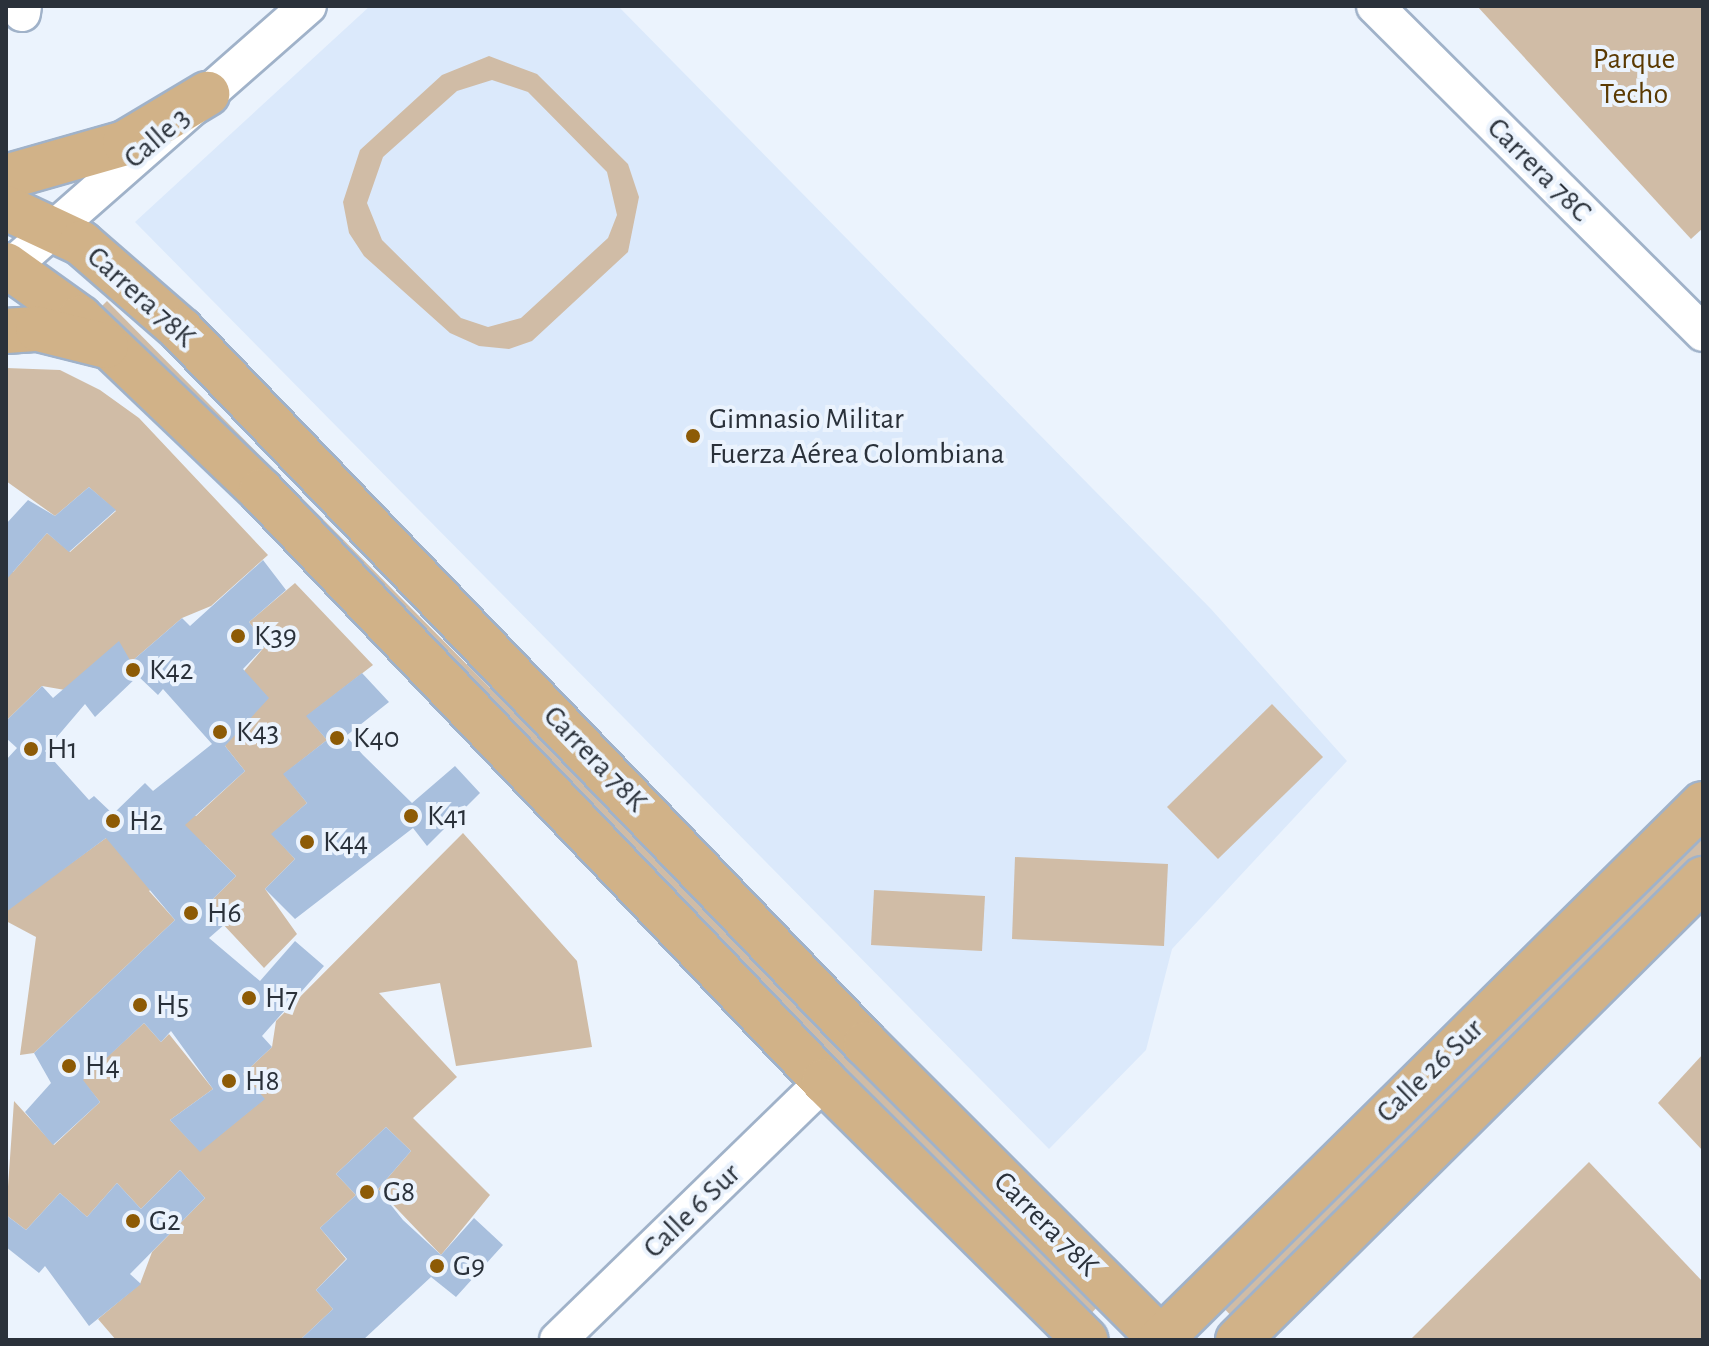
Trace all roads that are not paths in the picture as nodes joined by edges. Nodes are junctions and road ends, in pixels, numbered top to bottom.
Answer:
1 (308, 6) edge
2 (1375, 6) edge
3 (207, 94) junction
4 (6, 177) edge
5 (6, 208) edge
6 (54, 230) junction
7 (7, 268) edge
8 (6, 331) edge
9 (1703, 333) edge
10 (113, 348) junction
11 (1703, 804) edge
12 (1703, 879) edge
13 (824, 1081) junction
14 (558, 1340) edge
15 (1086, 1340) edge
16 (1161, 1340) edge
17 (1238, 1340) edge

1 - 3 street, Calle 3
2 - 9 street, Carrera 78C
3 - 4 main road
3 - 6 street, Calle 3
5 - 6 main road, Carrera 78K
6 - 7 street, Calle 3
6 - 16 main road, Carrera 78K
7 - 10 main road, Carrera 78K
8 - 10 main road
10 - 13 main road, Carrera 78K
11 - 16 main road, Calle 26 Sur
12 - 17 main road, Calle 26 Sur
13 - 14 street, Calle 6 Sur
13 - 15 main road, Carrera 78K

